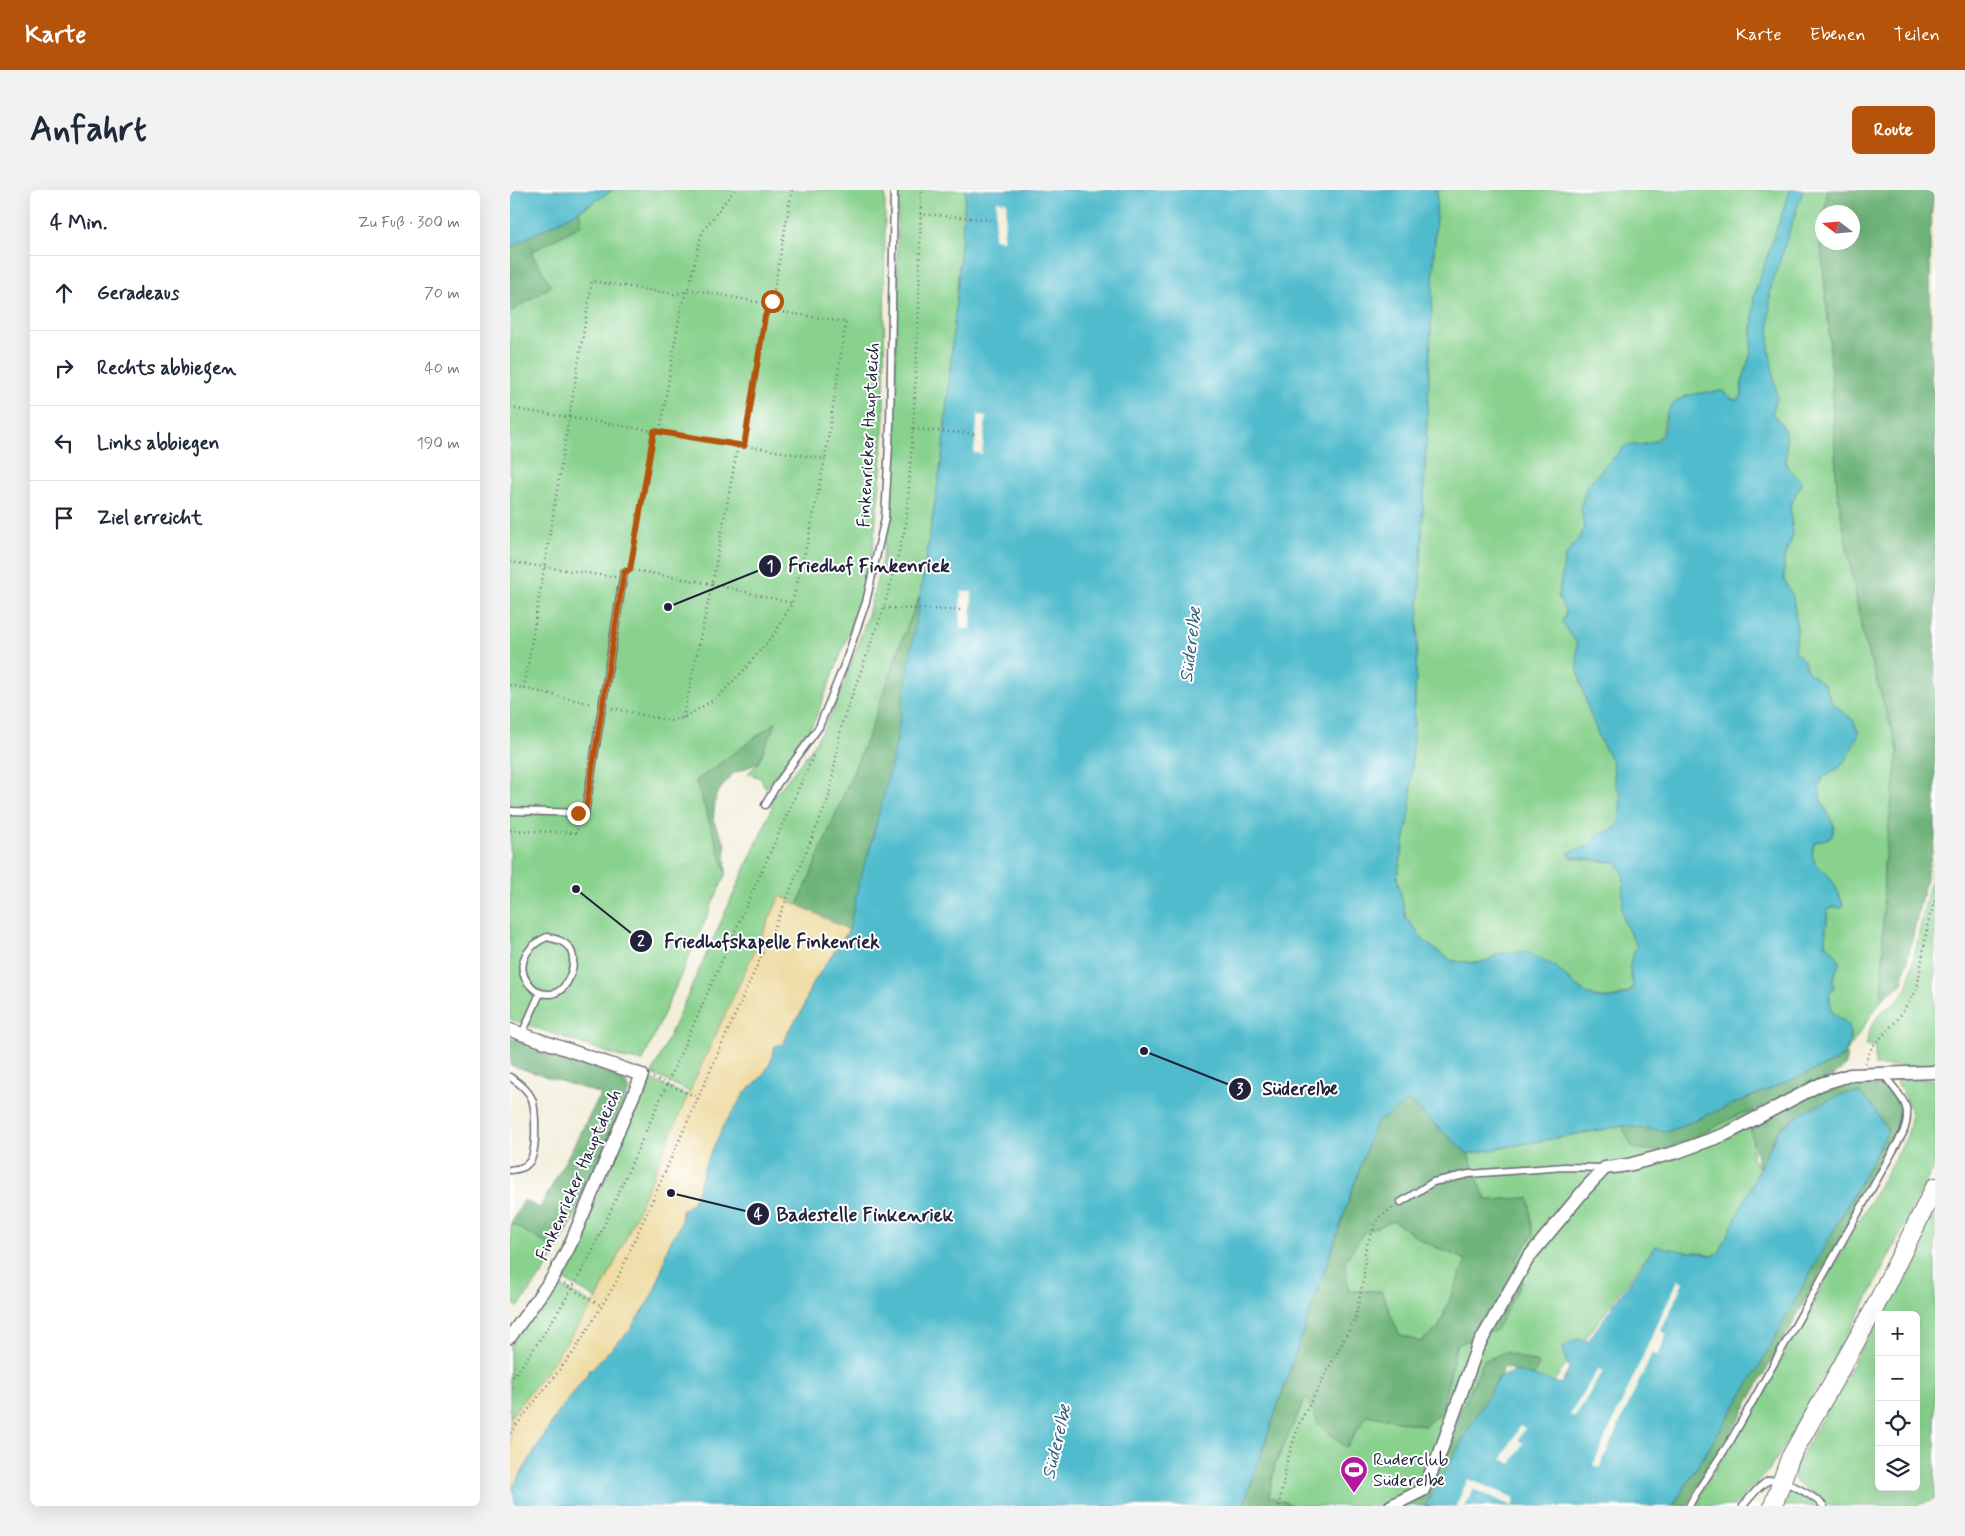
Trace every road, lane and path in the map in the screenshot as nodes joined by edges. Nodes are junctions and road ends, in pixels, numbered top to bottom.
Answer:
1 (734, 190) edge
2 (792, 190) edge
3 (894, 190) edge
4 (920, 214) dead end
5 (996, 220) dead end
6 (686, 292) junction
7 (768, 310) junction
8 (510, 408) edge
9 (569, 417) junction
10 (913, 429) dead end
11 (654, 431) junction
12 (660, 432) junction
13 (976, 434) dead end
14 (738, 445) junction
15 (744, 446) junction
16 (825, 459) junction
17 (510, 562) edge
18 (544, 567) junction
19 (624, 572) joint
20 (712, 584) junction
21 (792, 602) junction
22 (884, 608) dead end
23 (960, 610) dead end
24 (510, 685) edge
25 (524, 688) junction
26 (602, 706) junction
27 (683, 718) junction
28 (813, 752) dead end
29 (765, 805) dead end
30 (510, 811) edge
31 (578, 813) junction
32 (510, 830) edge
33 (1935, 901) edge
34 (785, 903) dead end
35 (540, 993) junction
36 (516, 1032) edge
37 (1872, 1047) dead end
38 (1935, 1072) edge
39 (1884, 1073) junction
40 (646, 1076) junction
41 (510, 1077) edge
42 (668, 1084) junction
43 (699, 1098) junction
44 (1605, 1168) junction
45 (510, 1170) edge
46 (1935, 1187) edge
47 (1401, 1202) joint
48 (573, 1289) junction
49 (602, 1306) junction
50 (510, 1337) edge
51 (510, 1381) edge
52 (510, 1433) edge
53 (1781, 1481) junction
54 (1279, 1506) edge
55 (1391, 1506) edge
56 (1689, 1506) edge
57 (1742, 1506) edge
58 (1773, 1506) edge
59 (1824, 1506) edge

1 - 6 path
2 - 7 path
3 - 29 lane, Finkenrieker Hauptdeich
4 - 5 path
6 - 7 path
6 - 9 path
6 - 12 path
7 - 15 path
7 - 16 path
8 - 9 path
9 - 11 path
9 - 18 path
10 - 13 path
11 - 12 path
11 - 20 path
12 - 14 path
14 - 15 path
14 - 20 path
15 - 16 path
16 - 21 path
17 - 18 path
18 - 19 path
18 - 25 path
19 - 26 lane
20 - 21 path
20 - 27 path
21 - 27 path
22 - 23 path
24 - 25 path
25 - 26 path
26 - 27 path
26 - 31 lane
28 - 42 path
30 - 31 lane
31 - 32 path
33 - 37 path
34 - 43 path
35 - 35 lane
35 - 36 lane
36 - 40 street
38 - 39 street
39 - 44 street
39 - 56 lane
40 - 42 path
40 - 50 street, Finkenrieker Hauptdeich
41 - 45 lane
42 - 43 path
42 - 48 path
43 - 49 path
44 - 47 lane
44 - 55 street
46 - 53 street
47 - 54 path
48 - 49 path
48 - 51 path
49 - 52 path
53 - 57 lane
53 - 58 street
53 - 59 lane

